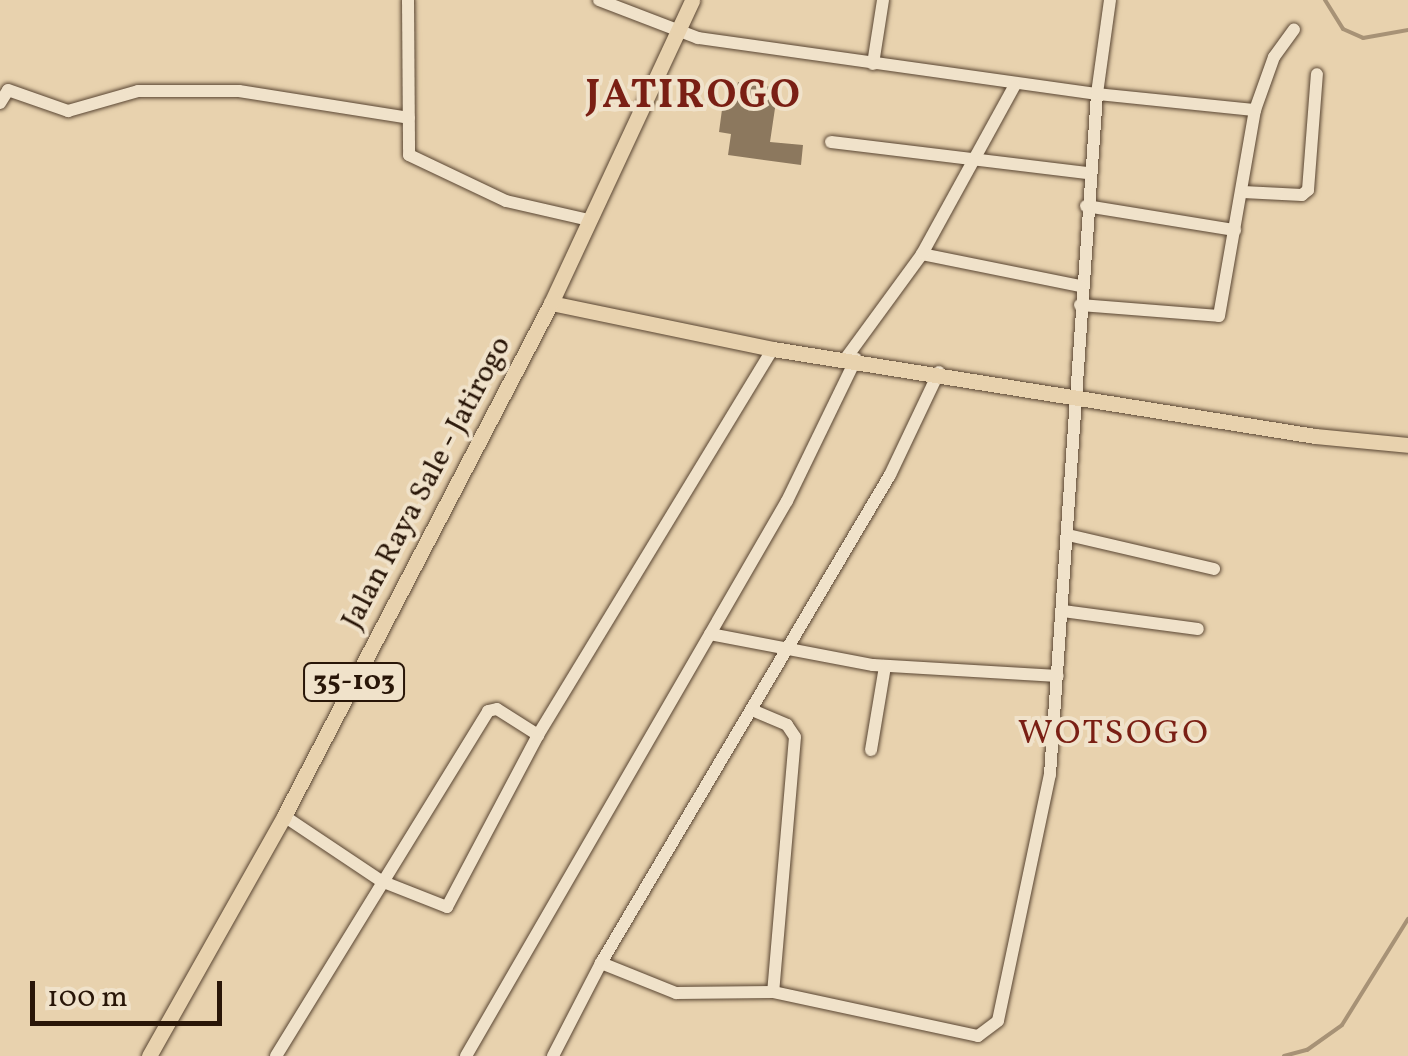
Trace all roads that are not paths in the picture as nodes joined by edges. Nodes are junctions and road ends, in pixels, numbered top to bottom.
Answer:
1 (408, 0) edge
2 (599, 0) edge
3 (692, 0) edge
4 (883, 0) edge
5 (1110, 0) edge
6 (679, 30) junction
7 (1294, 30) dead end
8 (872, 64) junction
9 (1317, 74) dead end
10 (1015, 85) junction
11 (1097, 94) junction
12 (0, 103) edge
13 (1255, 110) junction
14 (409, 118) junction
15 (831, 142) dead end
16 (975, 160) junction
17 (1090, 172) junction
18 (1243, 192) junction
19 (1086, 206) junction
20 (589, 220) junction
21 (1235, 230) junction
22 (922, 254) junction
23 (1080, 286) junction
24 (551, 303) junction
25 (1080, 305) junction
26 (773, 348) junction
27 (851, 358) junction
28 (939, 372) junction
29 (1075, 393) junction
30 (1408, 444) edge
31 (1068, 535) junction
32 (1214, 569) dead end
33 (1063, 611) junction
34 (1198, 629) dead end
35 (710, 634) junction
36 (787, 650) junction
37 (885, 666) junction
38 (1058, 676) junction
39 (752, 710) junction
40 (538, 736) junction
41 (871, 750) dead end
42 (284, 816) junction
43 (380, 881) junction
44 (602, 963) junction
45 (773, 992) junction
46 (150, 1056) edge
47 (276, 1056) edge
48 (466, 1056) edge
49 (553, 1056) edge

1 - 14 street
2 - 6 street
3 - 6 main road, 35-103
4 - 8 street
5 - 11 street
6 - 8 street
6 - 20 main road, 35-103
7 - 13 street
8 - 10 street
9 - 18 street
10 - 11 street
10 - 16 street
11 - 13 street
11 - 17 street
12 - 14 street
13 - 18 street
14 - 20 street
15 - 16 street
16 - 17 street
16 - 22 street
17 - 19 street
18 - 21 street
19 - 21 street
19 - 23 street
20 - 24 main road, 35-103
21 - 25 street
22 - 23 street
22 - 27 street
23 - 25 street
24 - 26 main road
24 - 42 main road, Jalan Raya Sale - Jatirogo / 35-103
25 - 29 street
26 - 27 main road
26 - 40 street
27 - 28 main road
27 - 35 street
28 - 29 main road
28 - 36 street
29 - 30 main road
29 - 31 street
31 - 32 street
31 - 33 street
33 - 34 street
33 - 38 street
35 - 36 street
35 - 48 street
36 - 37 street
36 - 39 street
37 - 38 street
37 - 41 street
38 - 45 street
39 - 44 street
39 - 45 street
40 - 43 street
40 - 43 street
42 - 43 street
42 - 46 main road, Jalan Raya Sale - Jatirogo / 35-103
43 - 47 street
44 - 45 street
44 - 49 street

